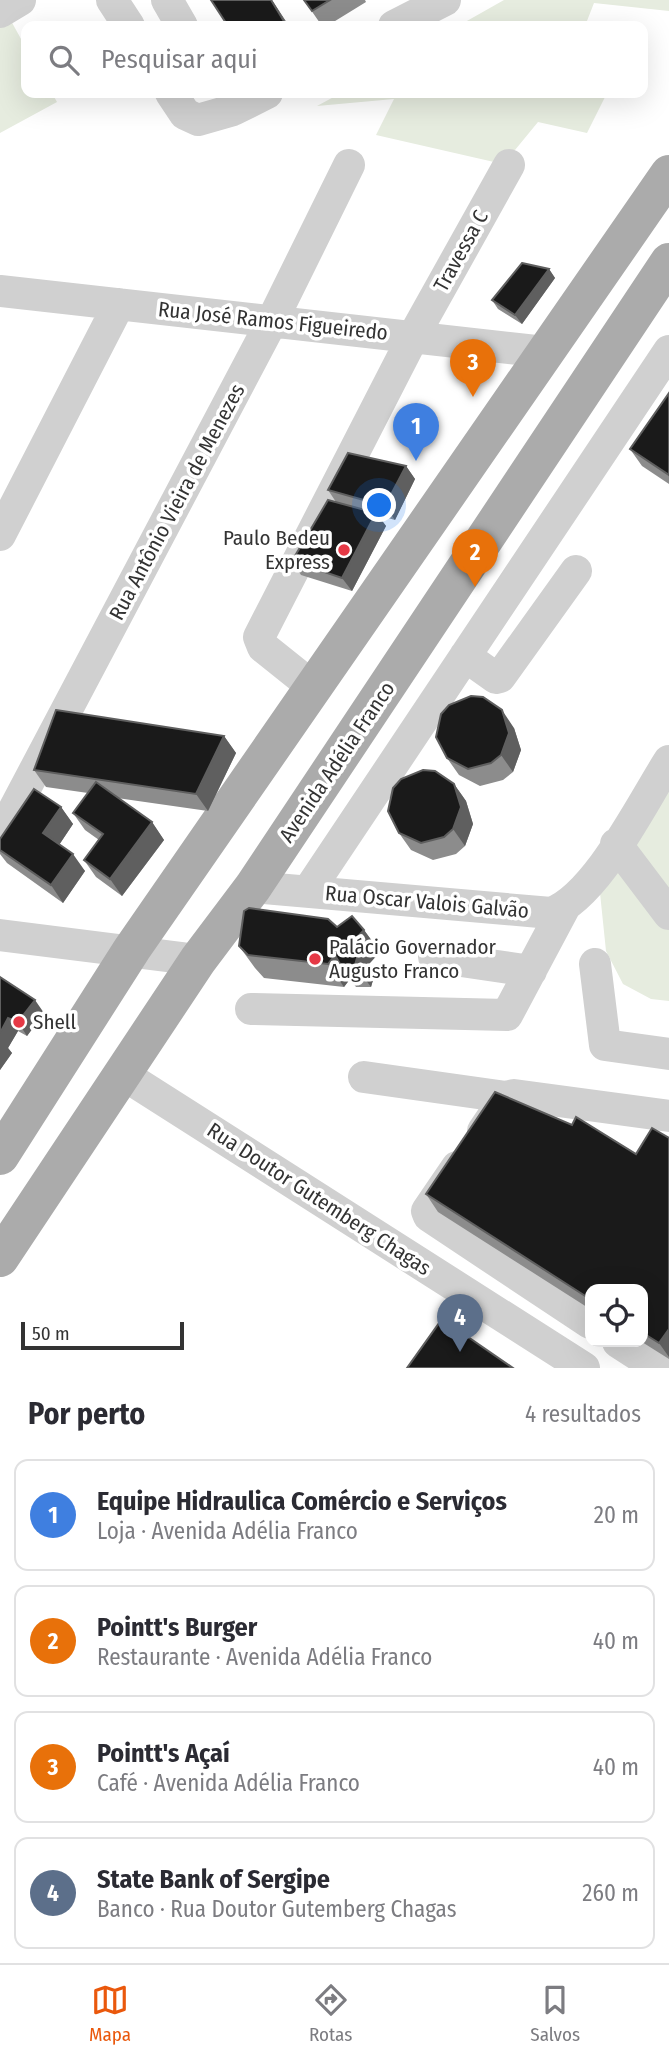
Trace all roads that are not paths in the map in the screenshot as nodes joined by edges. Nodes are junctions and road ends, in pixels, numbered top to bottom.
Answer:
1 (20, 0) edge
2 (112, 0) edge
3 (167, 0) edge
4 (444, 0) edge
5 (0, 12) edge
6 (125, 21) edge
7 (180, 21) edge
8 (404, 21) edge
9 (175, 98) edge
10 (228, 101) edge
11 (349, 165) dead end
12 (509, 165) dead end
13 (669, 174) edge
14 (669, 262) edge
15 (0, 291) edge
16 (119, 304) junction
17 (273, 319) junction
18 (413, 337) junction
19 (669, 351) edge
20 (545, 352) junction
21 (0, 536) edge
22 (576, 571) dead end
23 (465, 656) junction
24 (313, 687) junction
25 (669, 761) edge
26 (0, 836) edge
27 (616, 844) junction
28 (253, 887) junction
29 (309, 890) junction
30 (564, 908) junction
31 (669, 914) edge
32 (0, 935) edge
33 (132, 949) junction
34 (434, 957) dead end
35 (198, 960) junction
36 (595, 964) dead end
37 (531, 971) junction
38 (251, 1009) dead end
39 (669, 1054) edge
40 (124, 1075) junction
41 (364, 1077) dead end
42 (506, 1097) junction
43 (669, 1116) edge
44 (0, 1156) edge
45 (0, 1258) edge
46 (585, 1320) edge
47 (626, 1347) edge
48 (584, 1368) edge
49 (657, 1368) edge

1 - 5 street
2 - 6 street
3 - 7 street
4 - 8 street
9 - 10 street
11 - 17 street, Rua Antônio Vieira de Menezes
12 - 18 street, Travessa C
13 - 20 main road
14 - 28 main road, Avenida Adélia Franco
15 - 16 street, Rua José Ramos Figueiredo
16 - 17 street, Rua José Ramos Figueiredo
16 - 21 street
17 - 18 street, Rua José Ramos Figueiredo
17 - 26 street, Rua Antônio Vieira de Menezes
18 - 20 street, Rua José Ramos Figueiredo
18 - 24 street, Travessa C
19 - 23 street
20 - 24 main road
22 - 23 street
23 - 29 street
24 - 33 main road
25 - 27 street
27 - 30 street
27 - 31 street
28 - 29 street, Rua Oscar Valois Galvão
28 - 35 main road, Avenida Adélia Franco
29 - 30 street, Rua Oscar Valois Galvão
30 - 37 street
32 - 33 street
33 - 35 street
33 - 44 main road
34 - 37 street
35 - 40 main road, Avenida Adélia Franco
36 - 39 street
37 - 38 street
40 - 45 main road, Avenida Adélia Franco
40 - 48 street, Rua Doutor Gutemberg Chagas
41 - 42 street
42 - 43 street
42 - 46 street
47 - 49 street

